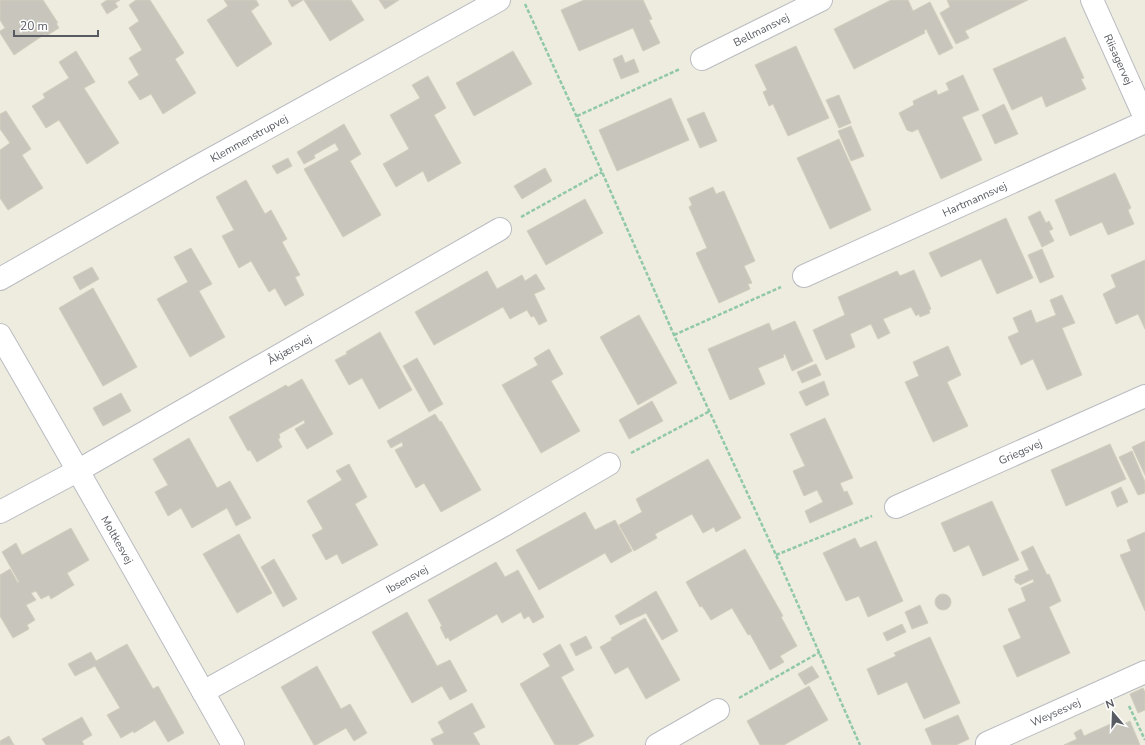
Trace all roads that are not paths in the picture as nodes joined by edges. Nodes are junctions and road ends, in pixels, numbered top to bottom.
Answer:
1 (499, 0) edge
2 (821, 0) edge
3 (1092, 0) edge
4 (702, 59) road end
5 (1145, 118) edge
6 (1145, 122) edge
7 (500, 229) road end
8 (804, 276) road end
9 (0, 279) edge
10 (0, 335) edge
11 (1145, 396) edge
12 (609, 464) road end
13 (79, 470) junction
14 (896, 507) road end
15 (0, 512) edge
16 (1145, 672) edge
17 (203, 692) junction
18 (718, 710) road end
19 (987, 743) dead end
20 (233, 745) edge
21 (657, 745) edge

1 - 9 street, Klemmenstrupvej
2 - 4 street, Bellmansvej
3 - 5 street, Riisagervej
6 - 8 street, Hartmannsvej
7 - 13 street, Åkjærsvej
10 - 13 street, Moltkesvej
11 - 14 street, Griegsvej
12 - 17 street, Ibsensvej
13 - 15 street, Åkjærsvej
13 - 17 street, Moltkesvej
16 - 19 street, Weysesvej
17 - 20 street, Moltkesvej
18 - 21 street

